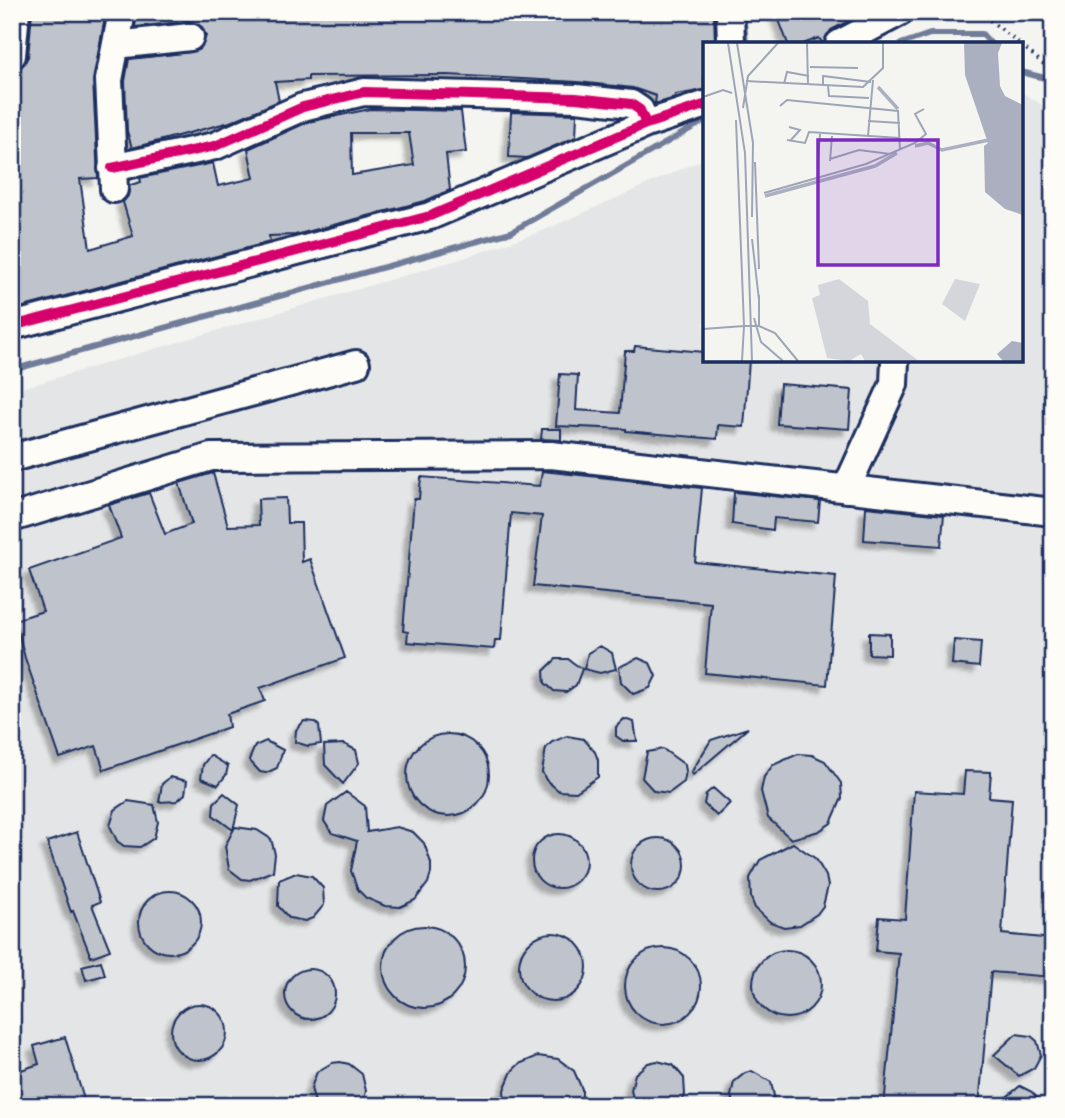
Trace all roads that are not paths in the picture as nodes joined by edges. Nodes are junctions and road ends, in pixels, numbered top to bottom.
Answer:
1 (16, 12) edge
2 (122, 12) edge
3 (730, 12) edge
4 (900, 12) edge
5 (190, 37) dead end
6 (731, 42) edge
7 (843, 42) edge
8 (116, 45) junction
9 (12, 55) edge
10 (703, 106) edge
11 (646, 124) junction
12 (12, 326) edge
13 (895, 362) edge
14 (356, 364) dead end
15 (12, 458) edge
16 (846, 489) junction
17 (1053, 512) edge
18 (12, 518) edge

1 - 9 street
2 - 8 street
3 - 6 street
4 - 7 street
5 - 8 street
8 - 11 street
10 - 11 street
11 - 12 street
13 - 16 street
14 - 15 street
16 - 17 street
16 - 18 street

